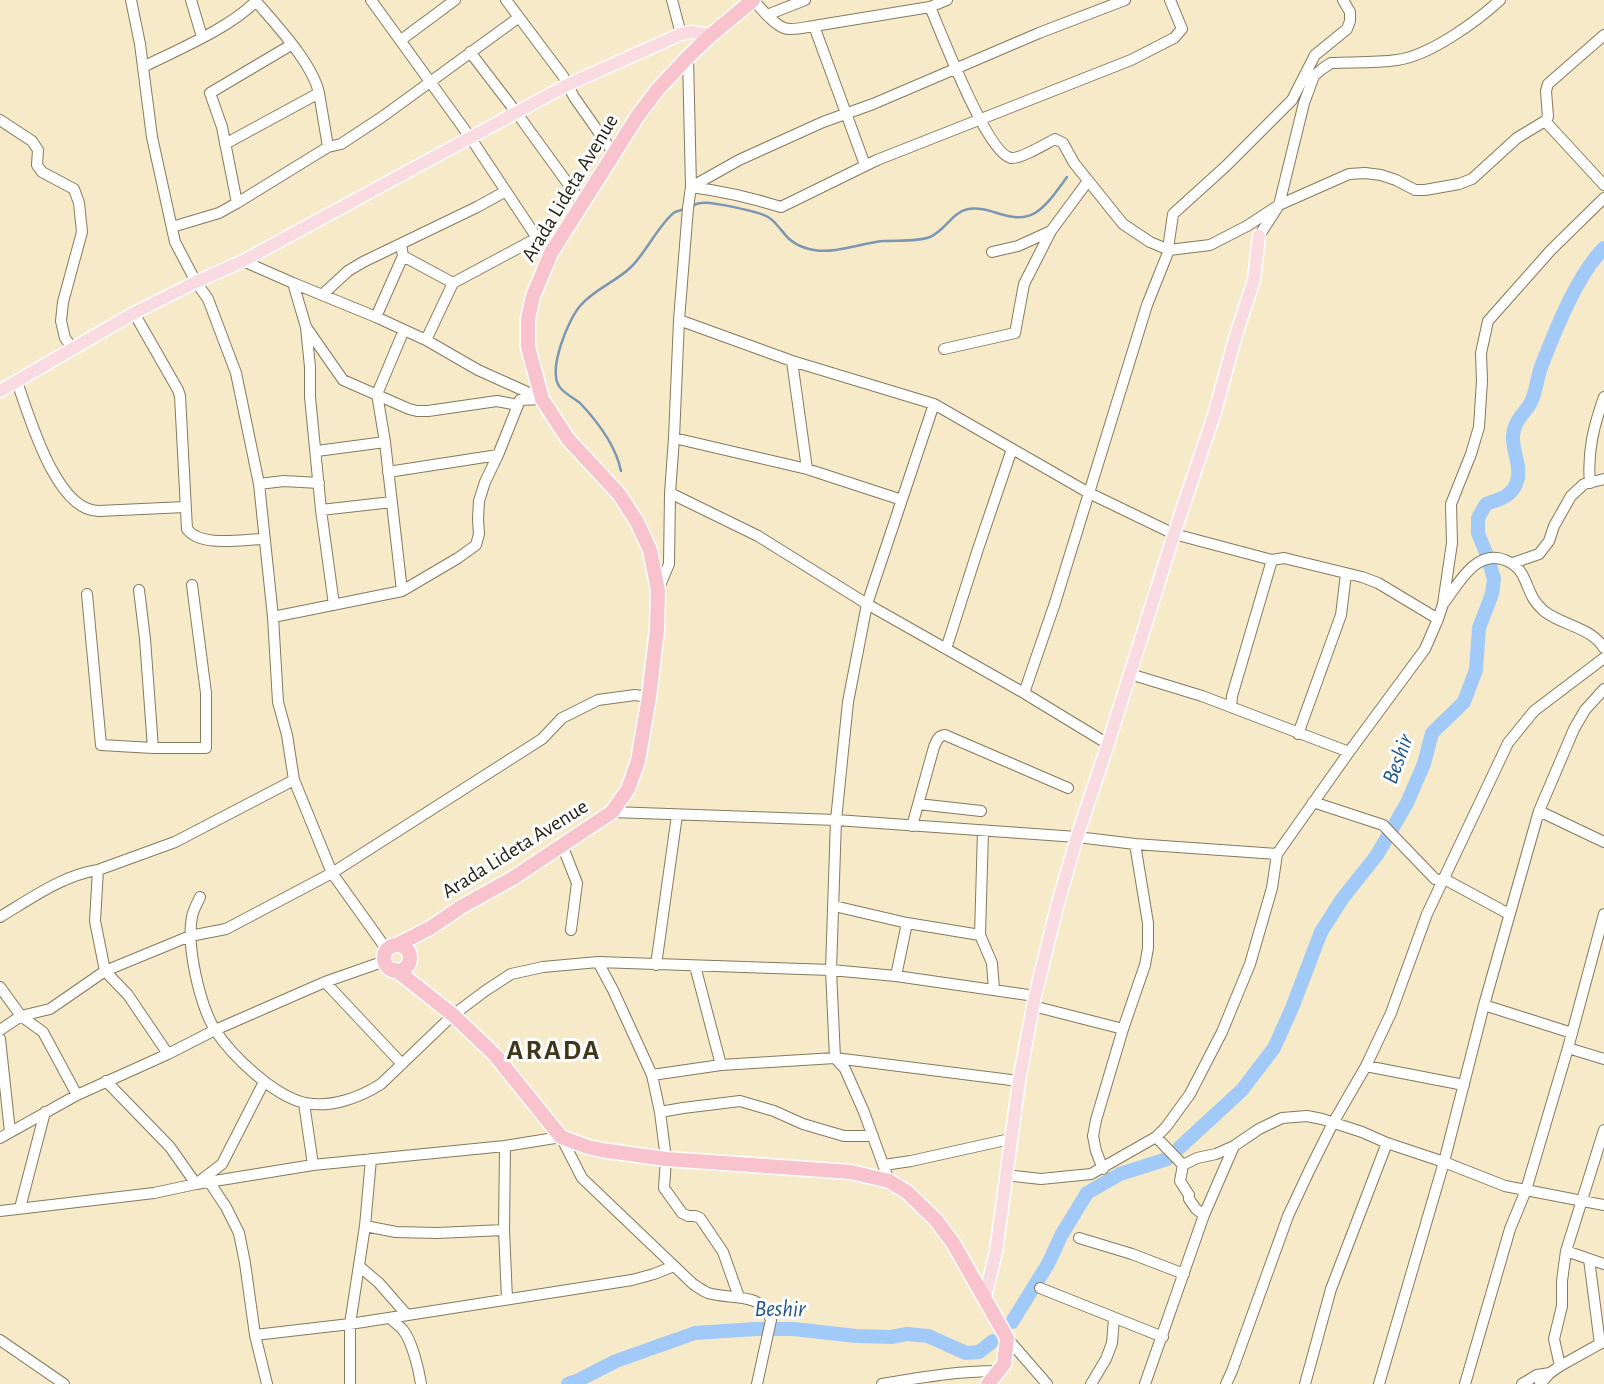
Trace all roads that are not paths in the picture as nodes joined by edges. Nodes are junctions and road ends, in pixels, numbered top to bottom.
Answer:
1 (131, 0) edge
2 (191, 0) edge
3 (256, 0) edge
4 (371, 0) edge
5 (455, 0) edge
6 (506, 0) edge
7 (672, 0) edge
8 (753, 0) edge
9 (805, 0) edge
10 (947, 0) edge
11 (1125, 0) edge
12 (1170, 0) edge
13 (1343, 0) edge
14 (1500, 0) edge
15 (1111, 3) edge
16 (930, 7) junction
17 (767, 15) junction
18 (518, 18) junction
19 (814, 26) junction
20 (681, 33) junction
21 (711, 35) junction
22 (1604, 35) edge
23 (202, 37) junction
24 (401, 40) junction
25 (291, 45) junction
26 (470, 52) junction
27 (688, 57) junction
28 (143, 68) junction
29 (956, 69) junction
30 (430, 81) junction
31 (567, 85) junction
32 (319, 93) junction
33 (516, 112) junction
34 (845, 114) junction
35 (979, 119) junction
36 (0, 120) edge
37 (1545, 121) junction
38 (470, 136) junction
39 (225, 144) junction
40 (328, 147) junction
41 (614, 154) junction
42 (865, 165) junction
43 (1088, 181) junction
44 (1604, 185) edge
45 (691, 187) junction
46 (506, 191) junction
47 (1604, 198) edge
48 (237, 203) junction
49 (582, 203) junction
50 (1279, 205) junction
51 (172, 227) junction
52 (1051, 231) junction
53 (1259, 236) joint
54 (537, 238) junction
55 (401, 244) junction
56 (1168, 250) junction
57 (992, 252) dead end
58 (551, 253) junction
59 (403, 256) junction
60 (243, 261) junction
61 (196, 282) junction
62 (453, 283) junction
63 (293, 284) junction
64 (322, 295) junction
65 (134, 313) junction
66 (376, 317) junction
67 (679, 320) junction
68 (306, 327) junction
69 (404, 330) junction
70 (426, 340) junction
71 (73, 349) junction
72 (944, 349) dead end
73 (792, 361) junction
74 (17, 382) junction
75 (0, 391) edge
76 (377, 394) junction
77 (1604, 397) edge
78 (542, 398) junction
79 (934, 404) junction
80 (518, 405) junction
81 (674, 438) junction
82 (386, 442) junction
83 (1012, 449) junction
84 (317, 451) junction
85 (498, 455) junction
86 (807, 469) junction
87 (388, 471) junction
88 (1604, 479) edge
89 (319, 483) junction
90 (1590, 483) junction
91 (259, 484) junction
92 (670, 493) junction
93 (1089, 493) junction
94 (902, 500) junction
95 (392, 502) junction
96 (185, 506) junction
97 (321, 510) junction
98 (1174, 534) junction
99 (265, 539) junction
100 (1272, 560) junction
101 (1513, 563) junction
102 (1346, 574) junction
103 (192, 585) dead end
104 (139, 590) dead end
105 (658, 590) junction
106 (402, 591) junction
107 (87, 594) dead end
108 (867, 604) junction
109 (1443, 604) junction
110 (334, 605) junction
111 (273, 617) junction
112 (1438, 619) junction
113 (1604, 648) edge
114 (946, 649) junction
115 (1604, 658) edge
116 (1130, 674) junction
117 (1604, 689) edge
118 (1024, 693) junction
119 (649, 697) junction
120 (1231, 707) junction
121 (1298, 734) junction
122 (1108, 744) junction
123 (153, 748) junction
124 (1349, 752) junction
125 (294, 780) junction
126 (1068, 788) dead end
127 (1313, 802) junction
128 (918, 804) junction
129 (981, 811) dead end
130 (1539, 811) junction
131 (612, 812) junction
132 (677, 815) junction
133 (836, 820) junction
134 (912, 826) junction
135 (983, 831) junction
136 (1077, 837) junction
137 (1604, 842) edge
138 (562, 845) junction
139 (1135, 845) junction
140 (1277, 854) junction
141 (98, 870) junction
142 (332, 873) junction
143 (1443, 880) junction
144 (200, 897) dead end
145 (834, 906) junction
146 (1509, 914) junction
147 (1604, 914) edge
148 (0, 917) edge
149 (907, 923) junction
150 (430, 928) junction
151 (571, 930) dead end
152 (980, 934) junction
153 (190, 936) junction
154 (1600, 942) edge
155 (391, 957) junction
156 (410, 959) junction
157 (598, 962) junction
158 (656, 965) junction
159 (695, 965) junction
160 (831, 970) junction
161 (105, 971) junction
162 (896, 976) junction
163 (325, 982) junction
164 (0, 987) edge
165 (422, 990) junction
166 (994, 990) junction
167 (1034, 1001) junction
168 (1484, 1005) junction
169 (453, 1015) junction
170 (21, 1016) junction
171 (1123, 1029) junction
172 (0, 1030) edge
173 (215, 1030) junction
174 (1572, 1033) junction
175 (0, 1039) edge
176 (1568, 1048) junction
177 (168, 1054) junction
178 (835, 1058) junction
179 (1604, 1059) edge
180 (402, 1064) junction
181 (721, 1065) junction
182 (1366, 1066) junction
183 (652, 1075) junction
184 (106, 1081) junction
185 (1019, 1081) junction
186 (264, 1082) junction
187 (1464, 1085) junction
188 (76, 1095) junction
189 (304, 1103) junction
190 (45, 1112) junction
191 (660, 1112) junction
192 (1333, 1123) junction
193 (1604, 1130) edge
194 (10, 1132) junction
195 (873, 1136) junction
196 (561, 1137) junction
197 (1156, 1137) junction
198 (0, 1138) edge
199 (1010, 1139) junction
200 (1387, 1143) junction
201 (505, 1146) junction
202 (1234, 1146) junction
203 (371, 1159) junction
204 (666, 1159) junction
205 (1444, 1163) junction
206 (313, 1165) junction
207 (884, 1165) junction
208 (1184, 1166) junction
209 (1103, 1168) junction
210 (1005, 1175) junction
211 (889, 1181) junction
212 (210, 1182) junction
213 (196, 1184) junction
214 (1527, 1190) junction
215 (1583, 1200) junction
216 (1604, 1205) edge
217 (20, 1208) junction
218 (0, 1211) edge
219 (1204, 1215) junction
220 (365, 1226) junction
221 (504, 1230) junction
222 (1079, 1238) dead end
223 (1566, 1251) junction
224 (1589, 1259) junction
225 (1604, 1264) edge
226 (359, 1266) junction
227 (674, 1266) junction
228 (1184, 1274) junction
229 (1040, 1288) dead end
230 (739, 1297) junction
231 (985, 1297) junction
232 (508, 1299) junction
233 (407, 1315) junction
234 (390, 1318) junction
235 (1114, 1318) junction
236 (350, 1324) junction
237 (256, 1335) junction
238 (1163, 1337) junction
239 (1007, 1338) junction
240 (0, 1340) edge
241 (1602, 1343) edge
242 (1560, 1366) junction
243 (999, 1371) junction
244 (1550, 1373) junction
245 (64, 1384) edge
246 (267, 1384) edge
247 (350, 1384) edge
248 (421, 1384) edge
249 (757, 1384) edge
250 (882, 1384) edge
251 (988, 1384) edge
252 (1048, 1384) edge
253 (1091, 1384) edge
254 (1145, 1384) edge
255 (1226, 1384) edge
256 (1305, 1384) edge
257 (1379, 1384) edge
258 (1465, 1384) edge
259 (1522, 1384) edge
260 (1540, 1384) edge

1 - 28 street
2 - 23 street
3 - 23 street
3 - 25 street
4 - 24 street
5 - 24 street
6 - 18 street
7 - 20 street
8 - 17 street
8 - 21 highway, Arada Lideta Avenue
9 - 17 street
10 - 16 street
11 - 15 street
12 - 35 street
13 - 56 street
14 - 50 street
15 - 29 street
16 - 19 street
16 - 29 street
17 - 19 street
18 - 26 street
18 - 31 street
19 - 34 street
20 - 21 main road
20 - 31 main road
21 - 27 highway, Arada Lideta Avenue
22 - 37 street
23 - 28 street
24 - 30 street
25 - 32 street
25 - 39 street
26 - 30 street
26 - 33 street
27 - 41 highway, Arada Lideta Avenue
27 - 45 street
28 - 51 street
29 - 34 street
29 - 35 street
30 - 38 street
30 - 40 street
31 - 33 main road
31 - 41 street
32 - 39 street
32 - 40 street
33 - 38 main road
33 - 49 street
34 - 42 street
34 - 45 street
35 - 42 street
35 - 43 street
36 - 71 street
37 - 44 street
37 - 50 street
38 - 46 street
38 - 60 main road
39 - 48 street
40 - 48 street
41 - 49 highway, Arada Lideta Avenue
42 - 45 street
43 - 52 street
43 - 56 street
45 - 67 street
46 - 54 street
46 - 55 street
47 - 109 street
48 - 51 street
49 - 58 highway, Arada Lideta Avenue
50 - 53 street
50 - 56 street
51 - 61 street
52 - 57 street
52 - 72 street
53 - 98 main road
54 - 58 street
54 - 62 street
55 - 59 street
55 - 64 street
56 - 93 street
58 - 78 highway, Arada Lideta Avenue
59 - 62 street
59 - 66 street
60 - 61 main road
60 - 63 street
61 - 65 main road
61 - 91 street
62 - 70 street
63 - 64 street
63 - 68 street
64 - 66 street
65 - 71 main road
65 - 96 street
66 - 69 street
67 - 73 street
67 - 81 street
68 - 76 street
68 - 84 street
69 - 70 street
69 - 76 street
70 - 78 street
71 - 74 main road
73 - 79 street
73 - 86 street
74 - 75 main road
74 - 96 street
76 - 80 street
76 - 82 street
77 - 90 street
78 - 80 street
78 - 105 highway, Arada Lideta Avenue
79 - 83 street
79 - 94 street
80 - 85 street
81 - 86 street
81 - 92 street
82 - 84 street
82 - 87 street
83 - 93 street
83 - 114 street
84 - 89 street
85 - 87 street
85 - 106 street
86 - 94 street
87 - 95 street
88 - 90 street
89 - 91 street
89 - 97 street
90 - 101 street
91 - 99 street
92 - 105 street
92 - 108 street
93 - 98 street
93 - 118 street
94 - 108 street
95 - 97 street
95 - 106 street
96 - 99 street
97 - 110 street
98 - 100 street
98 - 116 main road
99 - 111 street
100 - 102 street
100 - 120 street
101 - 109 street
101 - 113 street
102 - 112 street
102 - 121 street
103 - 123 street
104 - 123 street
105 - 119 highway, Arada Lideta Avenue
106 - 110 street
107 - 123 street
108 - 114 street
108 - 133 street
109 - 112 street
110 - 111 street
111 - 125 street
112 - 124 street
114 - 118 street
115 - 143 street
116 - 120 street
116 - 122 main road
117 - 130 street
118 - 122 street
119 - 131 highway, Arada Lideta Avenue
119 - 142 street
120 - 121 street
121 - 124 street
122 - 136 main road
124 - 127 street
125 - 141 street
125 - 142 street
126 - 128 street
127 - 140 street
127 - 143 street
128 - 129 street
128 - 134 street
130 - 137 street
130 - 146 street
131 - 132 street
131 - 138 highway, Arada Lideta Avenue
132 - 133 street
132 - 158 street
133 - 134 street
133 - 145 street
134 - 135 street
135 - 136 street
135 - 152 street
136 - 139 street
136 - 167 main road
138 - 150 highway, Arada Lideta Avenue
138 - 151 street
139 - 140 street
139 - 171 street
140 - 197 street
141 - 148 street
141 - 161 street
142 - 153 street
142 - 155 street
143 - 146 street
143 - 182 street
144 - 153 street
145 - 149 street
145 - 160 street
146 - 168 street
147 - 154 street
149 - 152 street
149 - 162 street
150 - 155 highway, Arada Lideta Avenue
150 - 156 highway, Arada Lideta Avenue
152 - 166 street
153 - 161 street
153 - 173 street
154 - 174 street
155 - 156 highway, Arada Lideta Avenue
155 - 156 highway
155 - 163 street
155 - 165 highway
156 - 165 highway
157 - 158 street
157 - 169 street
157 - 183 street
158 - 159 street
159 - 160 street
159 - 181 street
160 - 162 street
160 - 178 street
161 - 170 street
161 - 177 street
162 - 166 street
163 - 173 street
163 - 180 street
164 - 170 street
165 - 169 highway
166 - 167 street
167 - 171 street
167 - 185 main road
168 - 174 street
168 - 187 street
169 - 180 street
169 - 196 highway
170 - 172 street
170 - 188 street
171 - 209 street
173 - 177 street
173 - 186 street
174 - 176 street
175 - 194 street
176 - 179 street
176 - 214 street
177 - 184 street
178 - 181 street
178 - 185 street
178 - 195 street
180 - 189 street
181 - 183 street
182 - 187 street
182 - 192 street
183 - 191 street
184 - 188 street
184 - 213 street
185 - 199 main road
186 - 189 street
186 - 213 street
187 - 205 street
188 - 190 street
189 - 206 street
190 - 194 street
190 - 217 street
191 - 195 street
191 - 204 street
192 - 200 street
192 - 202 street
192 - 255 street
193 - 215 street
194 - 198 street
195 - 207 street
196 - 201 street
196 - 204 highway
196 - 227 street
197 - 208 street
197 - 209 street
199 - 207 street
199 - 210 main road
200 - 205 street
200 - 256 street
201 - 203 street
201 - 221 street
202 - 208 street
202 - 219 street
203 - 206 street
203 - 220 street
204 - 211 highway
204 - 230 street
205 - 214 street
205 - 257 street
206 - 212 street
207 - 211 street
208 - 219 street
209 - 210 street
210 - 231 main road
211 - 231 highway
212 - 213 street
212 - 237 street
213 - 217 street
214 - 215 street
214 - 258 street
215 - 216 street
215 - 223 street
217 - 218 street
219 - 228 street
220 - 221 street
220 - 226 street
221 - 232 street
222 - 228 street
223 - 224 street
223 - 242 street
224 - 225 street
224 - 241 street
226 - 233 street
226 - 236 street
227 - 230 street
227 - 232 street
228 - 238 street
229 - 235 street
230 - 249 street
231 - 239 highway
232 - 233 street
233 - 234 street
234 - 236 street
234 - 248 street
235 - 238 street
235 - 253 street
236 - 237 street
236 - 247 street
237 - 246 street
238 - 254 street
239 - 243 highway
239 - 252 street
240 - 245 street
241 - 242 street
242 - 244 street
243 - 250 street
243 - 251 highway
244 - 259 street
244 - 260 street

